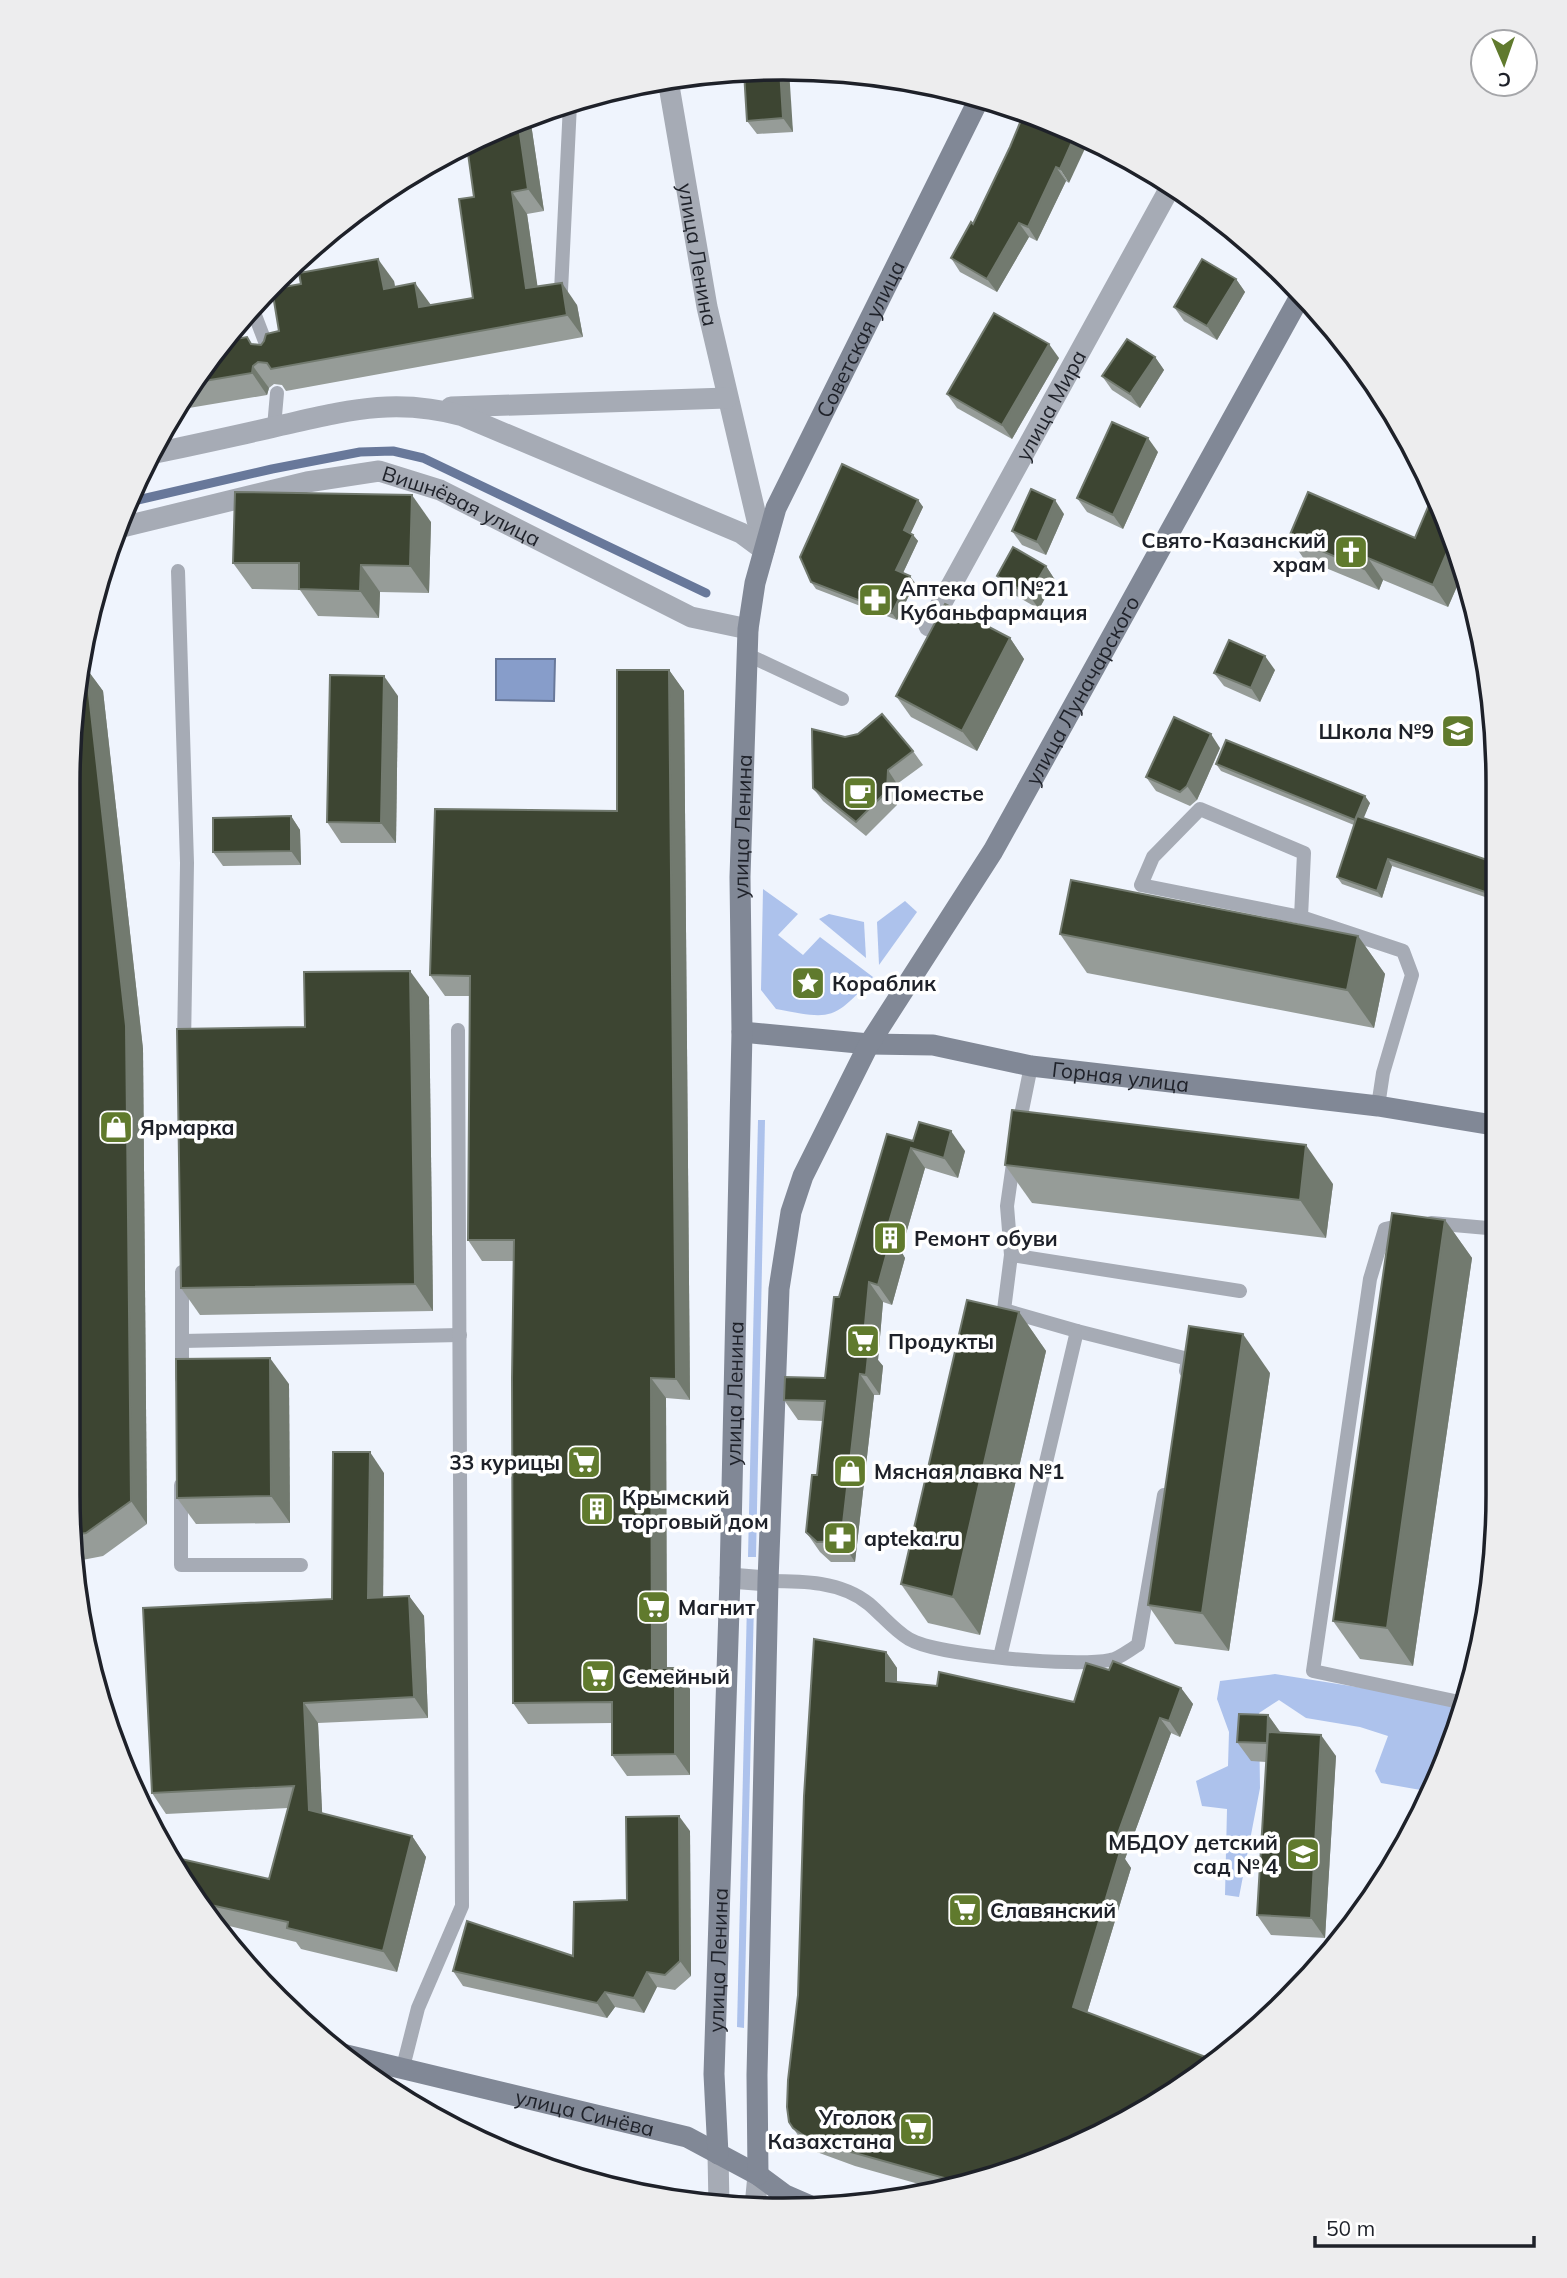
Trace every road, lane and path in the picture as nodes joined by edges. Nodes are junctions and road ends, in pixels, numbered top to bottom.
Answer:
1 (670, 90) edge
2 (975, 107) edge
3 (570, 114) edge
4 (1166, 194) edge
5 (561, 291) edge
6 (1296, 302) edge
7 (256, 319) edge
8 (272, 358) edge
9 (276, 393) edge
10 (727, 398) junction
11 (435, 408) junction
12 (274, 427) junction
13 (165, 451) edge
14 (130, 525) edge
15 (764, 550) junction
16 (178, 571) dead end
17 (755, 583) joint
18 (929, 626) dead end
19 (748, 629) junction
20 (748, 655) junction
21 (842, 699) dead end
22 (1301, 917) junction
23 (458, 1030) dead end
24 (742, 1032) junction
25 (869, 1044) junction
26 (183, 1066) edge
27 (1031, 1066) junction
28 (1378, 1106) junction
29 (1486, 1124) edge
30 (1486, 1228) edge
31 (1012, 1255) junction
32 (182, 1259) edge
33 (1240, 1291) dead end
34 (1077, 1331) junction
35 (460, 1335) junction
36 (182, 1341) junction
37 (1184, 1387) edge
38 (182, 1397) edge
39 (181, 1467) edge
40 (1167, 1482) edge
41 (300, 1564) dead end
42 (730, 1578) junction
43 (768, 1581) junction
44 (1000, 1657) junction
45 (1455, 1701) edge
46 (365, 2059) edge
47 (403, 2067) junction
48 (718, 2154) junction
49 (758, 2175) junction
50 (719, 2194) edge
51 (756, 2197) edge
52 (791, 2198) edge

1 - 10 street, улица Ленина
2 - 15 main road, Советская улица
3 - 5 lane
4 - 18 street, улица Мира
6 - 25 main road, улица Луначарского
7 - 8 lane
9 - 12 lane
10 - 11 street
10 - 15 street, улица Ленина
11 - 12 street
11 - 15 street
12 - 13 street
14 - 19 street, Вишнёвая улица
15 - 17 main road, Советская улица
16 - 26 lane
17 - 19 main road, улица Ленина
19 - 20 main road, улица Ленина
20 - 21 lane
20 - 24 main road, улица Ленина
22 - 22 lane
22 - 28 lane
23 - 35 lane
24 - 25 main road, Горная улица
24 - 42 main road, улица Ленина
25 - 27 main road, Горная улица
25 - 43 main road, улица Ленина
27 - 28 main road, Горная улица
27 - 31 lane
28 - 29 main road, Горная улица
30 - 45 lane
31 - 33 lane
31 - 34 lane
32 - 36 lane
34 - 37 lane
34 - 44 lane
35 - 36 lane
35 - 47 lane
36 - 38 lane
39 - 41 lane
40 - 44 lane
42 - 43 street
42 - 48 main road, улица Ленина
43 - 44 lane
43 - 49 main road, улица Ленина
46 - 47 main road, улица Синёва
47 - 48 main road, улица Синёва
48 - 49 main road, улица Синёва
48 - 50 street, улица Ленина
49 - 51 street, улица Ленина
49 - 52 main road, улица Синёва

